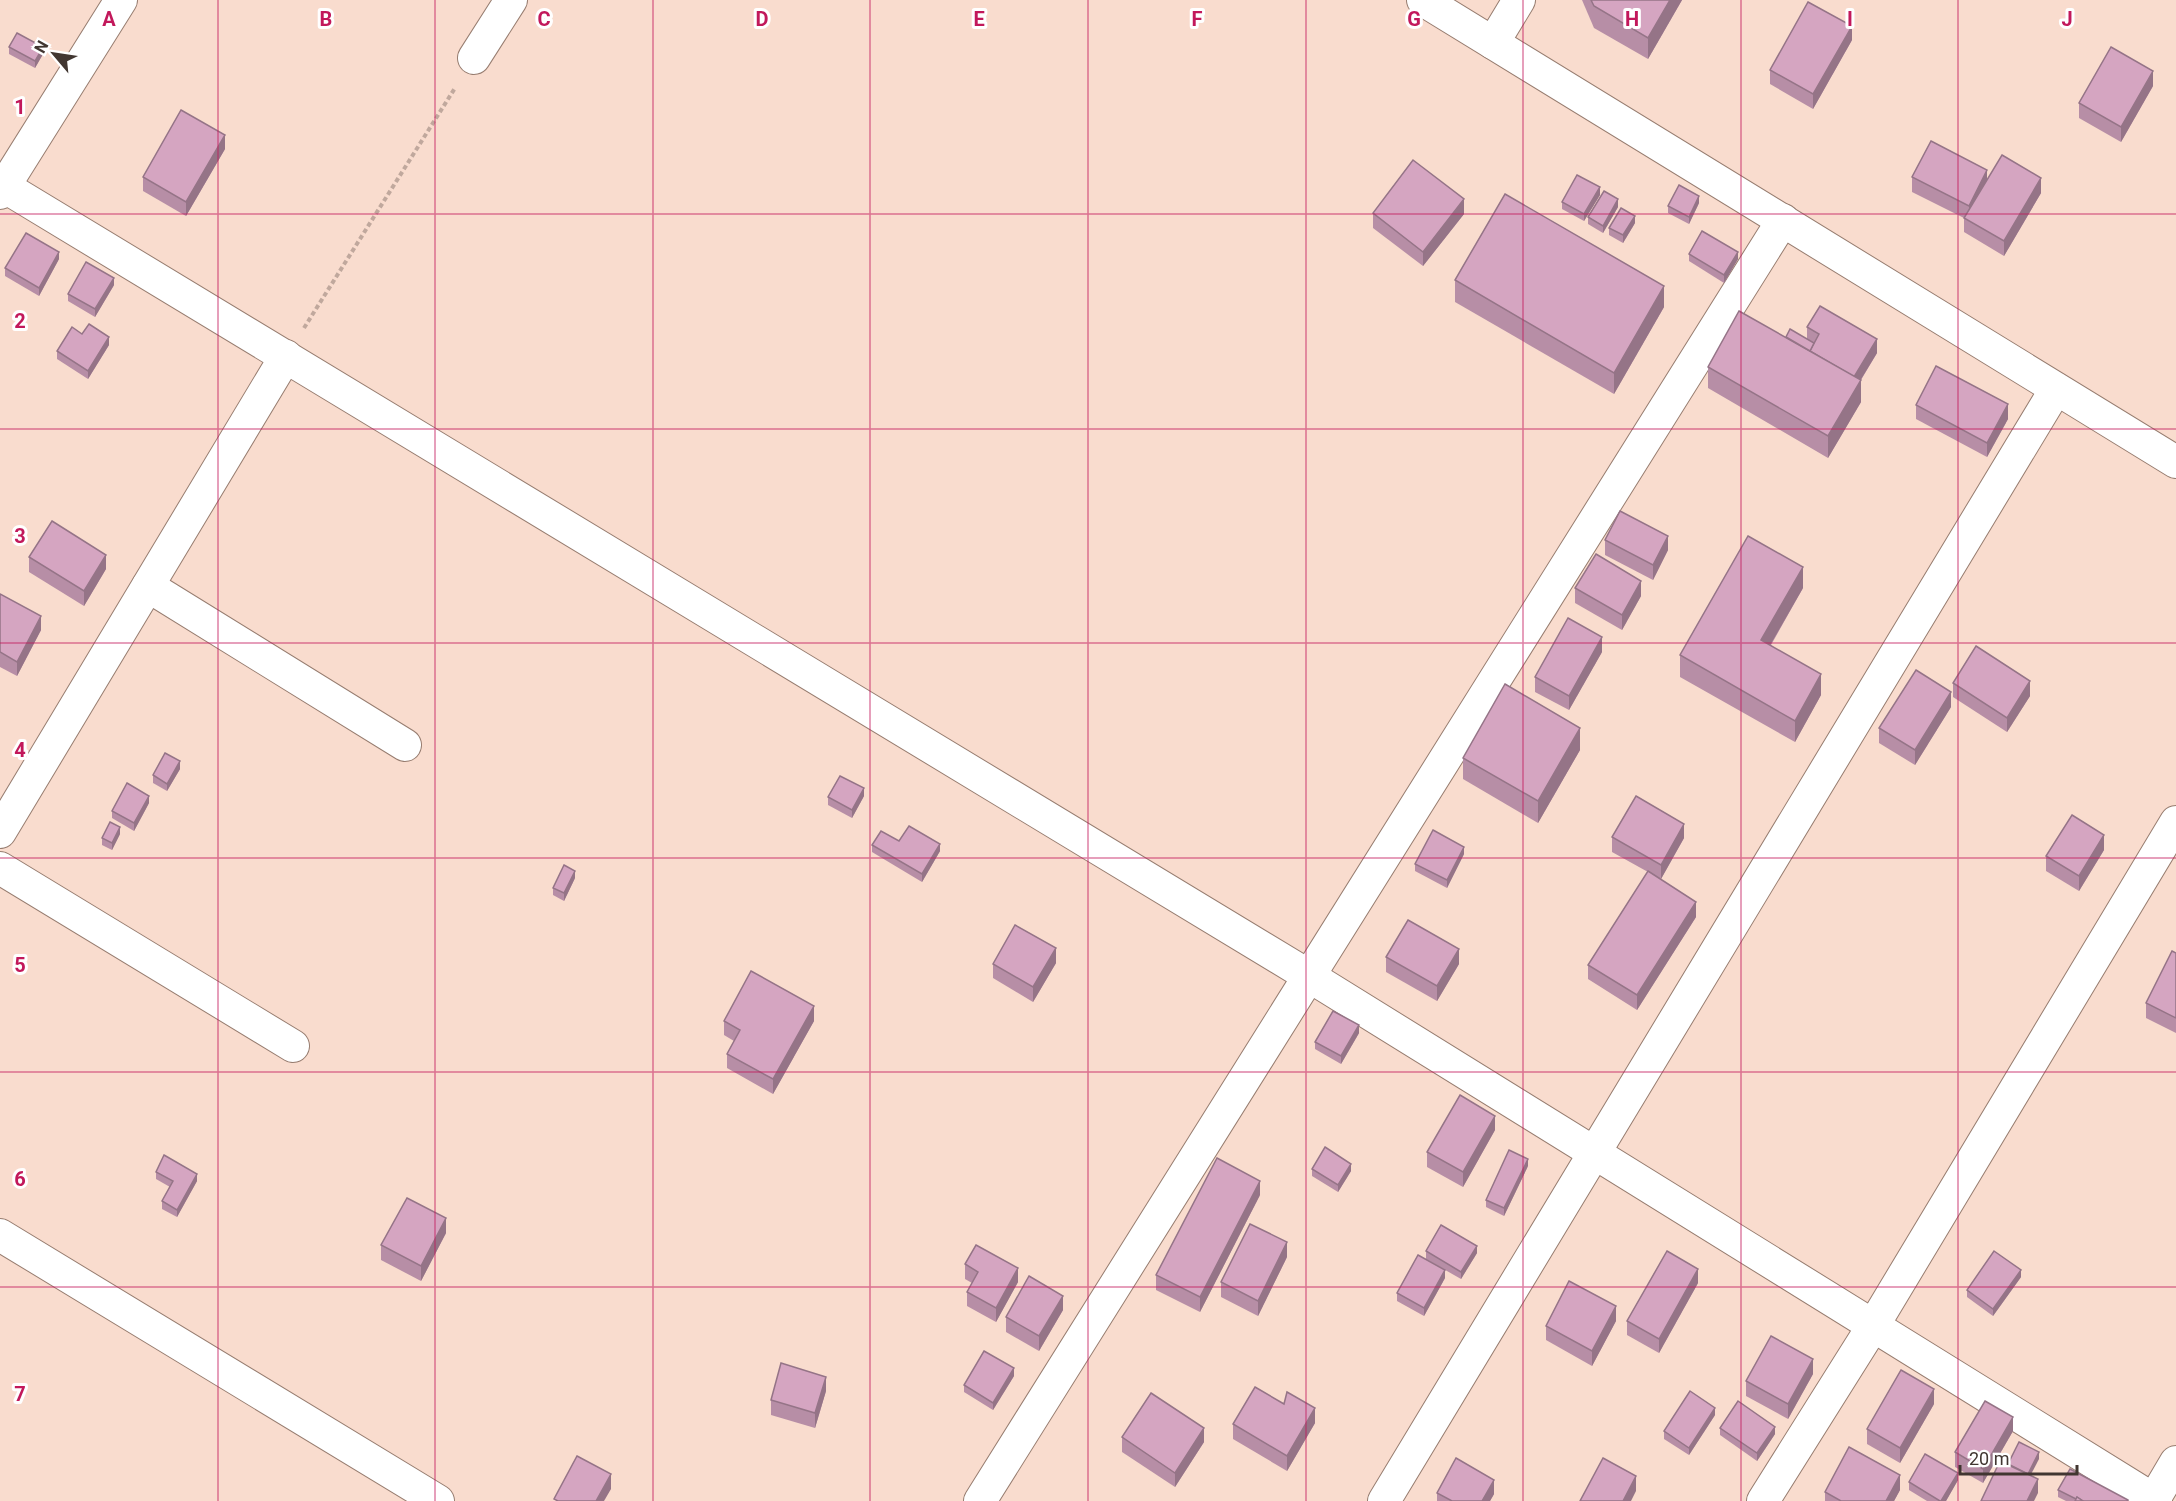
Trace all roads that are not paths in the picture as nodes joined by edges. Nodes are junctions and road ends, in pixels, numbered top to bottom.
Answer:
1 (121, 0) edge
2 (511, 0) edge
3 (1423, 0) edge
4 (1519, 0) edge
5 (1493, 43) junction
6 (474, 58) road end
7 (1, 188) edge
8 (1783, 220) junction
9 (286, 356) junction
10 (2056, 389) junction
11 (2176, 462) edge
12 (148, 586) junction
13 (405, 745) dead end
14 (2176, 822) edge
15 (0, 832) edge
16 (0, 868) edge
17 (1309, 976) junction
18 (293, 1046) dead end
19 (1594, 1153) junction
20 (0, 1235) edge
21 (1873, 1326) junction
22 (2176, 1462) edge
23 (438, 1501) edge
24 (980, 1501) edge
25 (1384, 1501) edge
26 (1763, 1501) edge
27 (2154, 1501) edge

1 - 7 street
2 - 6 street
3 - 5 street
4 - 5 street
5 - 8 street
7 - 9 street
8 - 10 street
8 - 17 street
9 - 12 street
9 - 17 street
10 - 11 street
10 - 19 street
12 - 13 street
12 - 15 street
14 - 21 street
16 - 18 street
17 - 19 street
17 - 24 street
19 - 21 street
19 - 25 street
20 - 23 street
21 - 26 street
21 - 27 street
22 - 27 street

